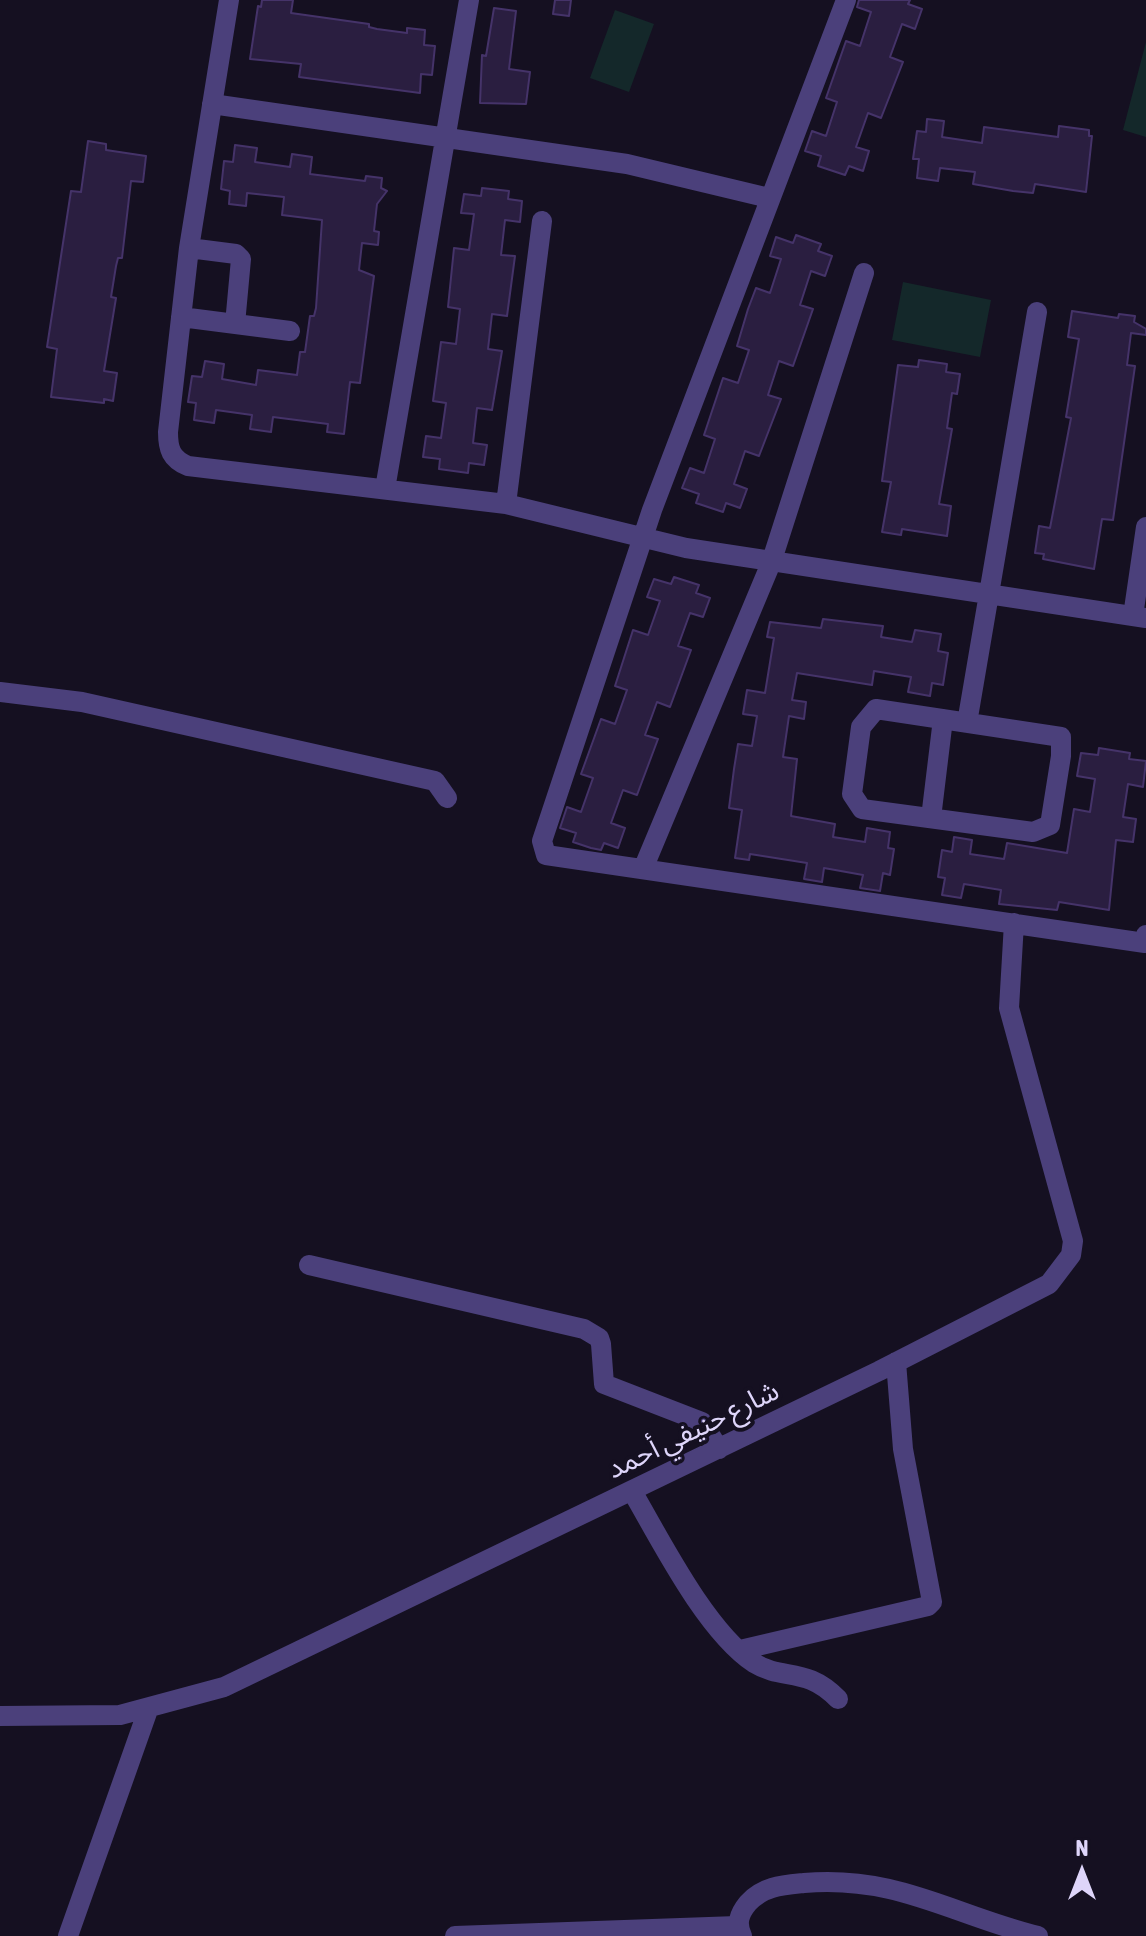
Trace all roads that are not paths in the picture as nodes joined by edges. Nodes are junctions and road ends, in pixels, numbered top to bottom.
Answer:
1 (229, 0) edge
2 (469, 0) edge
3 (846, 0) edge
4 (212, 104) junction
5 (443, 135) junction
6 (769, 198) junction
7 (542, 221) dead end
8 (189, 248) junction
9 (864, 273) dead end
10 (1037, 312) dead end
11 (181, 317) junction
12 (235, 324) junction
13 (290, 331) dead end
14 (385, 489) junction
15 (506, 504) junction
16 (1146, 527) edge
17 (643, 539) junction
18 (771, 563) junction
19 (988, 595) junction
20 (1139, 617) edge
21 (0, 692) edge
22 (943, 719) junction
23 (967, 723) junction
24 (447, 798) dead end
25 (931, 818) junction
26 (643, 869) junction
27 (1014, 923) junction
28 (1146, 935) edge
29 (309, 1265) dead end
30 (896, 1362) junction
31 (719, 1449) junction
32 (632, 1491) junction
33 (740, 1650) junction
34 (838, 1699) dead end
35 (148, 1710) junction
36 (0, 1716) edge
37 (740, 1931) edge
38 (582, 1934) edge
39 (68, 1936) edge
40 (455, 1936) edge
41 (1038, 1936) edge

1 - 4 street
2 - 5 street
3 - 6 street
4 - 5 street
4 - 8 street
5 - 6 street
5 - 14 street
6 - 17 street
7 - 15 street
8 - 11 street
8 - 12 street
9 - 18 street
10 - 19 street
11 - 12 street
11 - 14 street
12 - 13 street
14 - 15 street
15 - 17 street
16 - 20 street
17 - 18 street
17 - 26 street
18 - 19 street
18 - 26 street
19 - 20 street
19 - 23 street
21 - 24 street
22 - 23 street
22 - 25 street
22 - 25 street
23 - 25 street
26 - 27 street
27 - 28 street
27 - 30 street, شارع حنيفي أحمد
29 - 31 street
30 - 31 street, شارع حنيفي أحمد
30 - 33 street
31 - 32 street, شارع حنيفي أحمد
32 - 33 street
32 - 35 street, شارع حنيفي أحمد
33 - 34 street
35 - 36 street, شارع حنيفي أحمد
35 - 39 street
37 - 38 street
37 - 41 street
38 - 40 street

